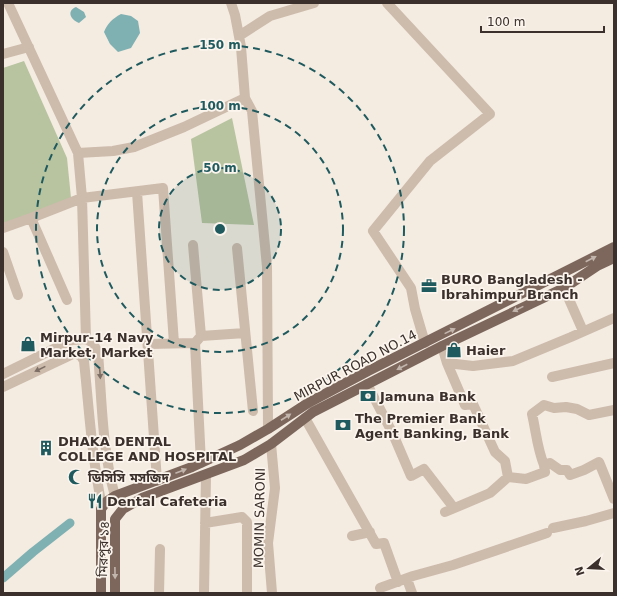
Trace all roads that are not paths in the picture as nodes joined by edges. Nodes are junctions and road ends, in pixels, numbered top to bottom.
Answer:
1 (8, 3) edge
2 (231, 3) edge
3 (314, 3) edge
4 (387, 3) edge
5 (239, 36) junction
6 (29, 47) junction
7 (3, 54) edge
8 (246, 98) junction
9 (78, 153) junction
10 (137, 192) junction
11 (82, 198) junction
12 (3, 228) edge
13 (193, 245) dead end
14 (614, 247) edge
15 (237, 248) dead end
16 (614, 258) edge
17 (52, 266) junction
18 (564, 288) junction
19 (66, 297) dead end
20 (614, 318) edge
21 (583, 331) junction
22 (245, 333) junction
23 (86, 339) junction
24 (198, 339) junction
25 (174, 343) junction
26 (425, 343) junction
27 (148, 344) junction
28 (442, 346) junction
29 (447, 363) junction
30 (614, 363) edge
31 (3, 374) edge
32 (552, 377) dead end
33 (367, 384) junction
34 (3, 387) edge
35 (614, 410) edge
36 (252, 411) dead end
37 (305, 418) junction
38 (268, 429) junction
39 (271, 444) junction
40 (201, 463) junction
41 (544, 465) junction
42 (206, 475) junction
43 (508, 477) junction
44 (157, 481) junction
45 (614, 499) edge
46 (108, 501) junction
47 (123, 509) joint
48 (614, 513) edge
49 (205, 523) junction
50 (370, 532) junction
51 (352, 536) dead end
52 (160, 549) dead end
53 (403, 580) junction
54 (380, 588) dead end
55 (101, 593) edge
56 (115, 593) edge
57 (159, 593) edge
58 (204, 593) edge
59 (247, 593) edge
60 (272, 593) edge
61 (412, 593) edge

1 - 6 street
2 - 5 street
3 - 5 street
4 - 26 street
5 - 8 street
6 - 7 street
6 - 9 street
8 - 9 street
8 - 38 street
9 - 11 street
10 - 11 street
10 - 25 street
10 - 27 street
11 - 17 street
11 - 23 street
12 - 17 street
13 - 24 street
26 -> 14 main road, MIRPUR ROAD NO.14
15 - 22 street
16 - 18 main road, MIRPUR ROAD NO.14
17 - 19 street
18 - 21 street
18 -> 28 main road, MIRPUR ROAD NO.14
20 - 21 street
21 - 29 street
22 - 24 street
22 - 36 street
23 - 31 street
23 -> 46 street
24 - 25 street
24 - 40 street
25 - 27 street
38 -> 26 main road, MIRPUR ROAD NO.14
27 - 44 street
28 - 29 street
28 -> 33 main road, MIRPUR ROAD NO.14
29 - 43 street
30 - 32 street
33 - 37 main road, MIRPUR ROAD NO.14
33 - 43 street
46 -> 34 street
35 - 41 street
37 - 39 main road, MIRPUR ROAD NO.14
37 - 50 street
38 - 40 main road, MIRPUR ROAD NO.14
39 - 42 main road, MIRPUR ROAD NO.14
39 - 60 street, MOMIN SARONI
44 -> 40 main road, MIRPUR ROAD NO.14
41 - 43 street
41 - 45 street
42 - 47 main road, MIRPUR ROAD NO.14
42 - 49 street
44 - 46 main road, MIRPUR ROAD NO.14
46 - 55 main road
47 -> 56 main road, মিরপুর ১৪
48 - 53 street
49 - 58 street
49 - 59 street
50 - 51 street
50 - 53 street
52 - 57 street
53 - 54 street
53 - 61 street

